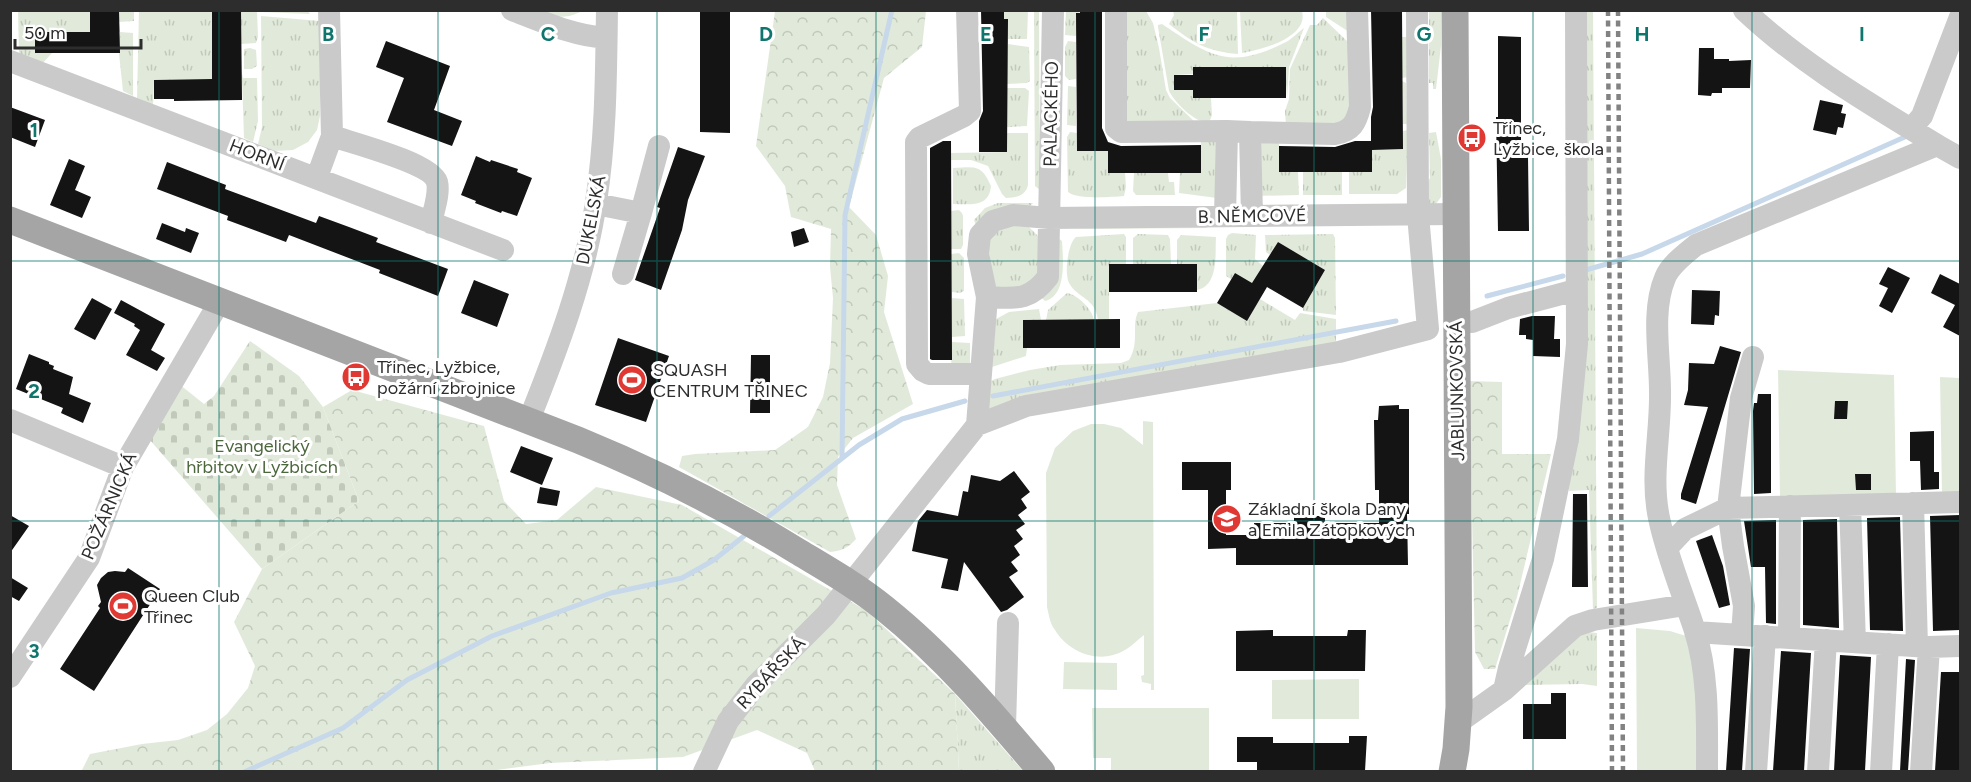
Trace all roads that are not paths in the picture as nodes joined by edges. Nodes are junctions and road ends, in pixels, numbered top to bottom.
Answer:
1 (329, 10) edge
2 (512, 10) edge
3 (607, 10) edge
4 (968, 10) edge
5 (1053, 10) edge
6 (1116, 10) edge
7 (1357, 10) edge
8 (1417, 10) edge
9 (1455, 10) edge
10 (1576, 10) edge
11 (1744, 10) edge
12 (1960, 17) edge
13 (606, 38) junction
14 (10, 61) edge
15 (1911, 129) junction
16 (1227, 131) junction
17 (1250, 132) junction
18 (332, 136) junction
19 (1937, 145) junction
20 (659, 146) dead end
21 (1960, 158) edge
22 (317, 177) junction
23 (596, 204) junction
24 (642, 213) junction
25 (1456, 214) junction
26 (1418, 215) junction
27 (1225, 216) junction
28 (1252, 216) junction
29 (1049, 218) junction
30 (10, 220) edge
31 (430, 223) junction
32 (503, 250) dead end
33 (623, 274) dead end
34 (1576, 290) junction
35 (987, 297) junction
36 (220, 301) junction
37 (1472, 322) dead end
38 (1753, 357) dead end
39 (981, 374) junction
40 (10, 420) edge
41 (529, 420) junction
42 (977, 425) junction
43 (123, 467) junction
44 (1960, 502) edge
45 (1913, 503) junction
46 (1850, 505) junction
47 (1790, 506) junction
48 (1728, 508) junction
49 (1667, 548) junction
50 (852, 584) junction
51 (1685, 605) junction
52 (1008, 623) dead end
53 (1695, 632) junction
54 (1742, 635) junction
55 (1765, 636) junction
56 (1789, 638) junction
57 (1826, 640) junction
58 (1855, 642) junction
59 (1888, 644) junction
60 (1960, 646) edge
61 (1923, 647) junction
62 (18, 651) edge
63 (10, 677) edge
64 (1504, 690) junction
65 (1459, 722) junction
66 (1005, 727) junction
67 (704, 771) edge
68 (1042, 771) edge
69 (1452, 771) edge
70 (1707, 771) edge
71 (1756, 771) edge
72 (1818, 771) edge
73 (1881, 771) edge
74 (1921, 771) edge

1 - 18 street
2 - 13 street
3 - 13 street, DUKELSKÁ
4 - 39 street
5 - 29 street, PALACKÉHO
6 - 16 street
7 - 17 street
8 - 26 street
9 - 25 main road, JABLUNKOVSKÁ
10 - 34 street
11 - 15 street
12 - 15 street
13 - 23 street, DUKELSKÁ
14 - 22 street, HORNÍ
15 - 19 street
16 - 17 street
16 - 27 street
17 - 28 street
18 - 22 street
18 - 31 street
19 - 21 street
19 - 49 street
20 - 24 street
22 - 31 street, HORNÍ
23 - 24 street
23 - 41 street, DUKELSKÁ
24 - 33 street
25 - 26 street, B. NĚMCOVÉ
25 - 65 main road, JABLUNKOVSKÁ
26 - 28 street, B. NĚMCOVÉ
26 - 42 street
27 - 28 street, B. NĚMCOVÉ
27 - 29 street, B. NĚMCOVÉ
29 - 35 street
29 - 35 street
30 - 36 main road
31 - 32 street, HORNÍ
34 - 37 street
34 - 64 street
35 - 39 street
36 - 41 main road
36 - 43 street, POŽÁRNICKÁ
38 - 48 street
39 - 42 street
40 - 43 street
41 - 50 main road
42 - 50 street, RYBÁŘSKÁ
43 - 62 street, POŽÁRNICKÁ
44 - 45 street
45 - 46 street
45 - 61 street
46 - 47 street
46 - 58 street
47 - 48 street
47 - 56 street
48 - 49 street
48 - 54 street
49 - 51 street
50 - 66 main road
50 - 67 street, RYBÁŘSKÁ
51 - 53 street
51 - 64 street
52 - 66 street
53 - 54 street
53 - 70 street
54 - 55 street
55 - 56 street
55 - 71 street
56 - 57 street
57 - 58 street
57 - 72 street
58 - 59 street
59 - 61 street
59 - 73 street
60 - 61 street
61 - 74 street
62 - 63 street, POŽÁRNICKÁ
64 - 65 street
65 - 69 main road, JABLUNKOVSKÁ
66 - 68 main road

